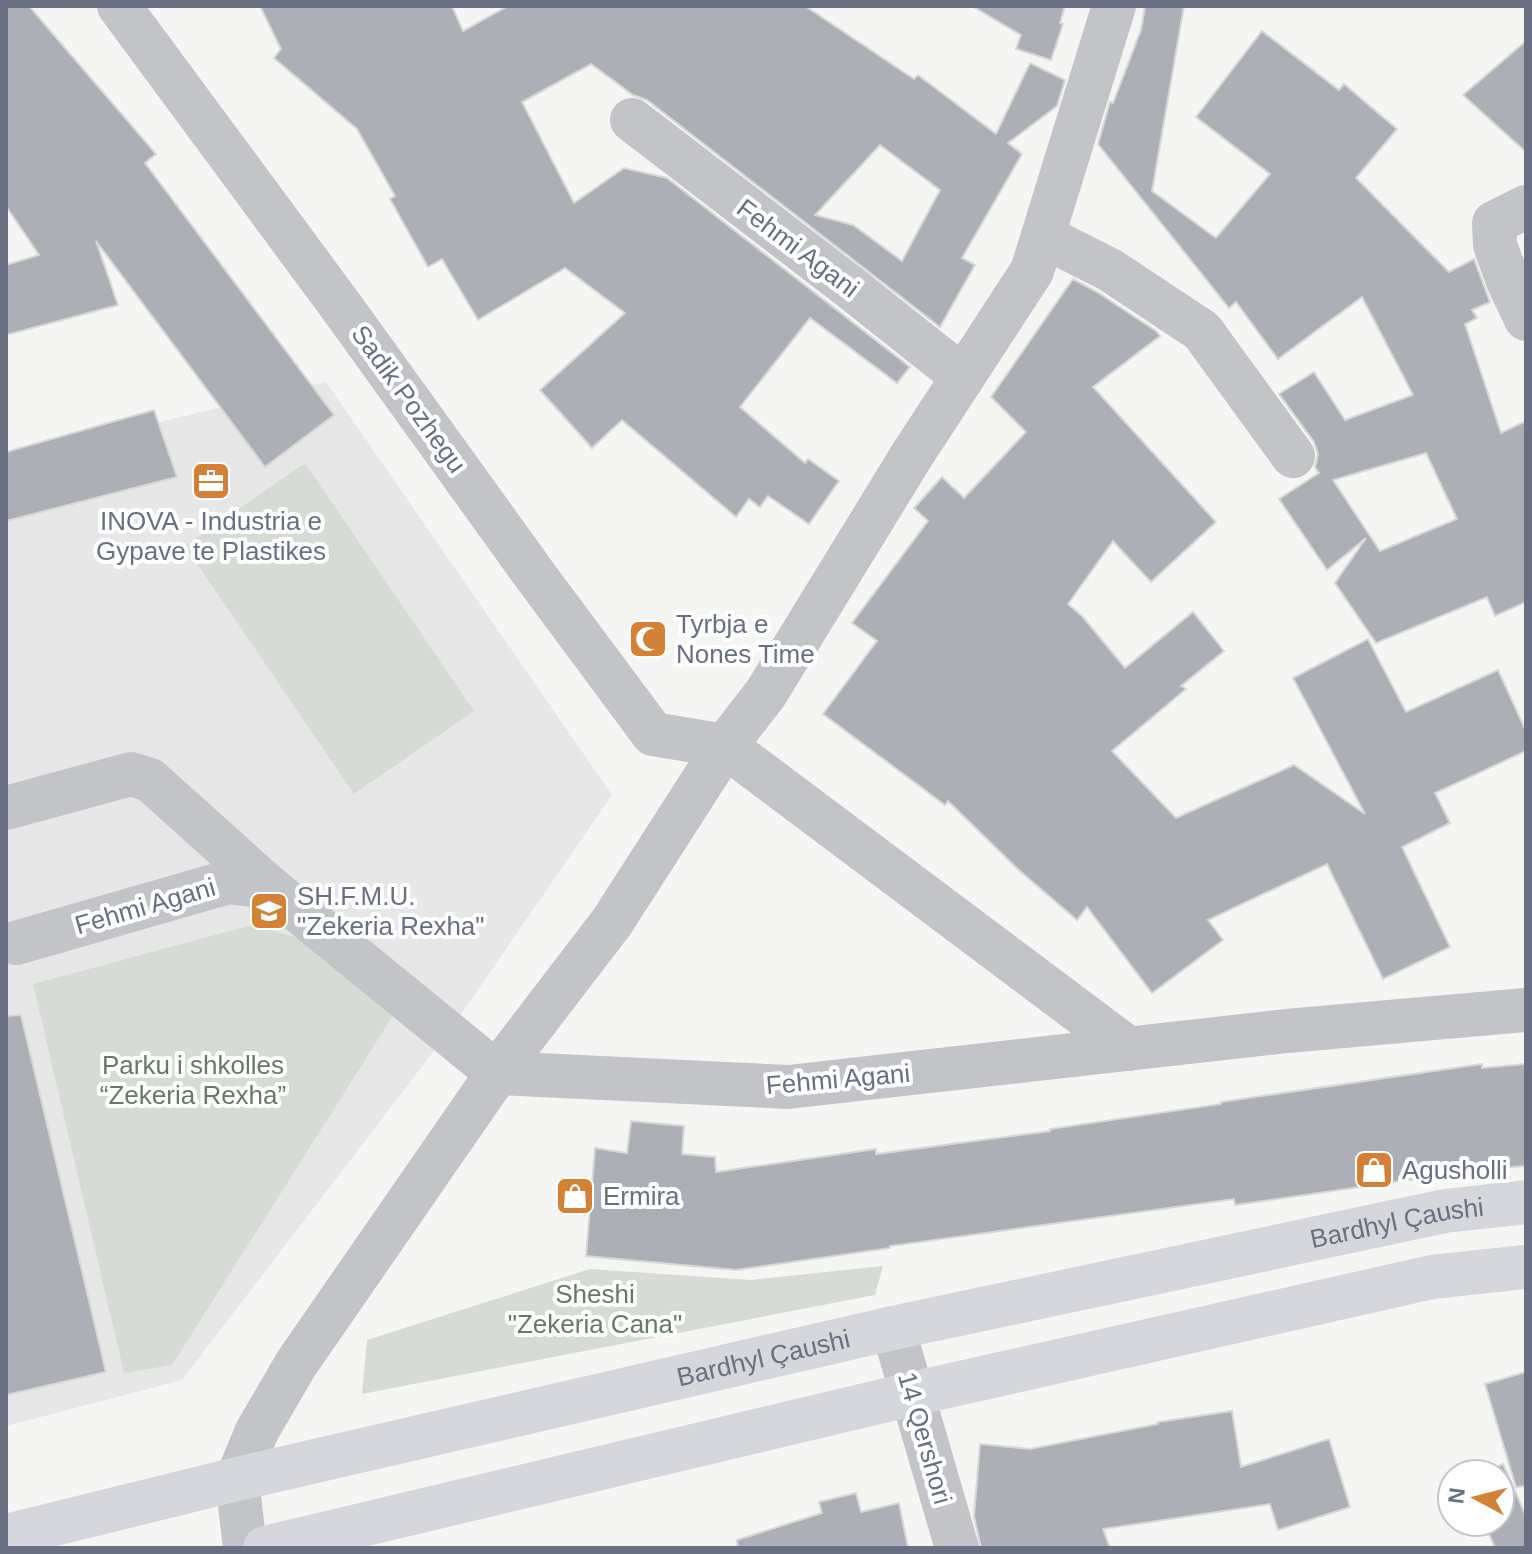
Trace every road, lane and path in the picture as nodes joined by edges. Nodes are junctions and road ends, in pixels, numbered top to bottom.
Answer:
1 (119, 6) edge
2 (1114, 6) edge
3 (632, 120) dead end
4 (1526, 207) edge
5 (1043, 236) junction
6 (1526, 319) edge
7 (963, 377) junction
8 (1293, 456) dead end
9 (725, 746) junction
10 (6, 808) edge
11 (269, 887) junction
12 (16, 943) dead end
13 (1526, 1010) edge
14 (1129, 1049) junction
15 (497, 1073) junction
16 (1526, 1202) edge
17 (1526, 1267) edge
18 (893, 1328) junction
19 (912, 1394) junction
20 (237, 1479) junction
21 (6, 1536) edge
22 (245, 1548) edge
23 (265, 1548) edge
24 (957, 1548) edge

1 - 9 street, Sadik Pozhegu
2 - 5 street
3 - 7 street, Fehmi Agani
4 - 6 street
5 - 7 street
5 - 8 street
7 - 9 street
9 - 14 street
9 - 15 street
10 - 11 street
11 - 12 street, Fehmi Agani
11 - 15 street
13 - 14 street, Fehmi Agani
14 - 15 street, Fehmi Agani
15 - 20 street
16 - 18 main road, Bardhyl Çaushi
17 - 19 main road
18 - 19 street, 14 Qershori
18 - 20 main road, Bardhyl Çaushi
19 - 23 main road
19 - 24 street, 14 Qershori
20 - 21 main road, Bardhyl Çaushi
20 - 22 street

